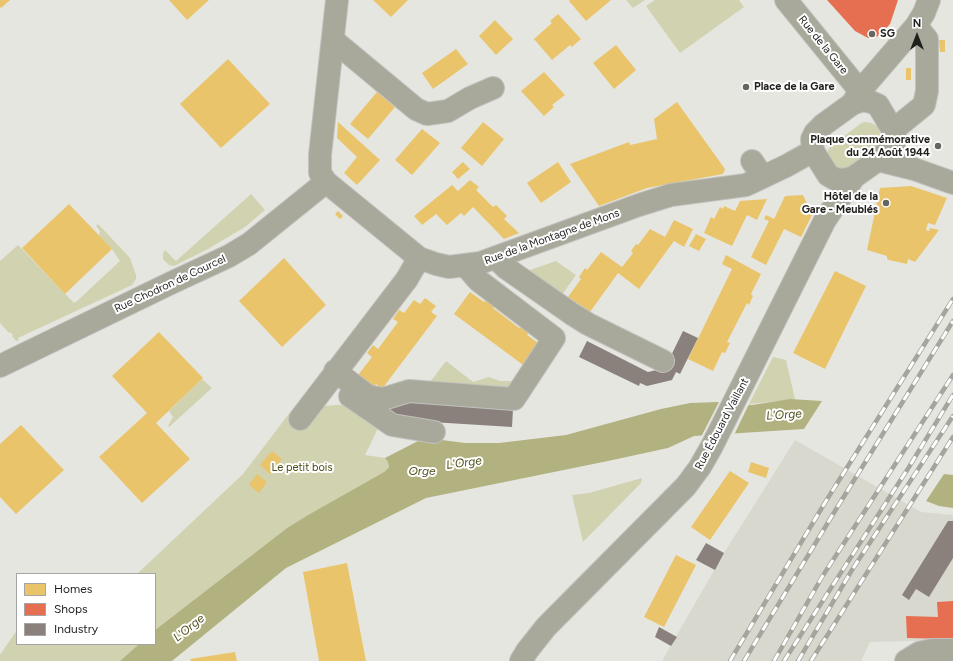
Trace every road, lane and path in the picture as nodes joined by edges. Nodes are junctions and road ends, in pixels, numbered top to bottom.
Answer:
1 (338, 0) edge
2 (929, 0) edge
3 (788, 9) edge
4 (916, 26) junction
5 (333, 40) junction
6 (493, 88) dead end
7 (856, 97) junction
8 (893, 136) junction
9 (813, 151) junction
10 (878, 160) junction
11 (914, 168) junction
12 (828, 175) junction
13 (854, 177) junction
14 (326, 182) junction
15 (953, 183) edge
16 (832, 209) junction
17 (419, 258) junction
18 (496, 258) junction
19 (465, 265) junction
20 (663, 361) dead end
21 (0, 366) edge
22 (335, 371) junction
23 (300, 419) dead end
24 (434, 432) dead end
25 (953, 650) edge
26 (521, 661) edge
27 (906, 661) edge

1 - 5 street, Rue de la Montagne de Mons
2 - 4 street
3 - 7 street, Rue de la Gare
4 - 7 street
4 - 8 street
5 - 6 street
5 - 14 street, Rue de la Montagne de Mons
7 - 8 street
7 - 9 street
8 - 10 street
8 - 11 street
9 - 12 street
9 - 18 street, Rue de la Montagne de Mons
10 - 11 street
10 - 13 street
11 - 15 street
12 - 13 street
12 - 16 street
13 - 16 street, Rue Édouard Vaillant
14 - 17 street, Rue de la Montagne de Mons
14 - 21 street, Rue Chodron de Courcel
16 - 26 street, Rue Édouard Vaillant
17 - 19 street, Rue de la Montagne de Mons
17 - 22 street
18 - 19 street, Rue de la Montagne de Mons
18 - 20 street
19 - 22 street
22 - 23 street
22 - 24 street
25 - 27 street

